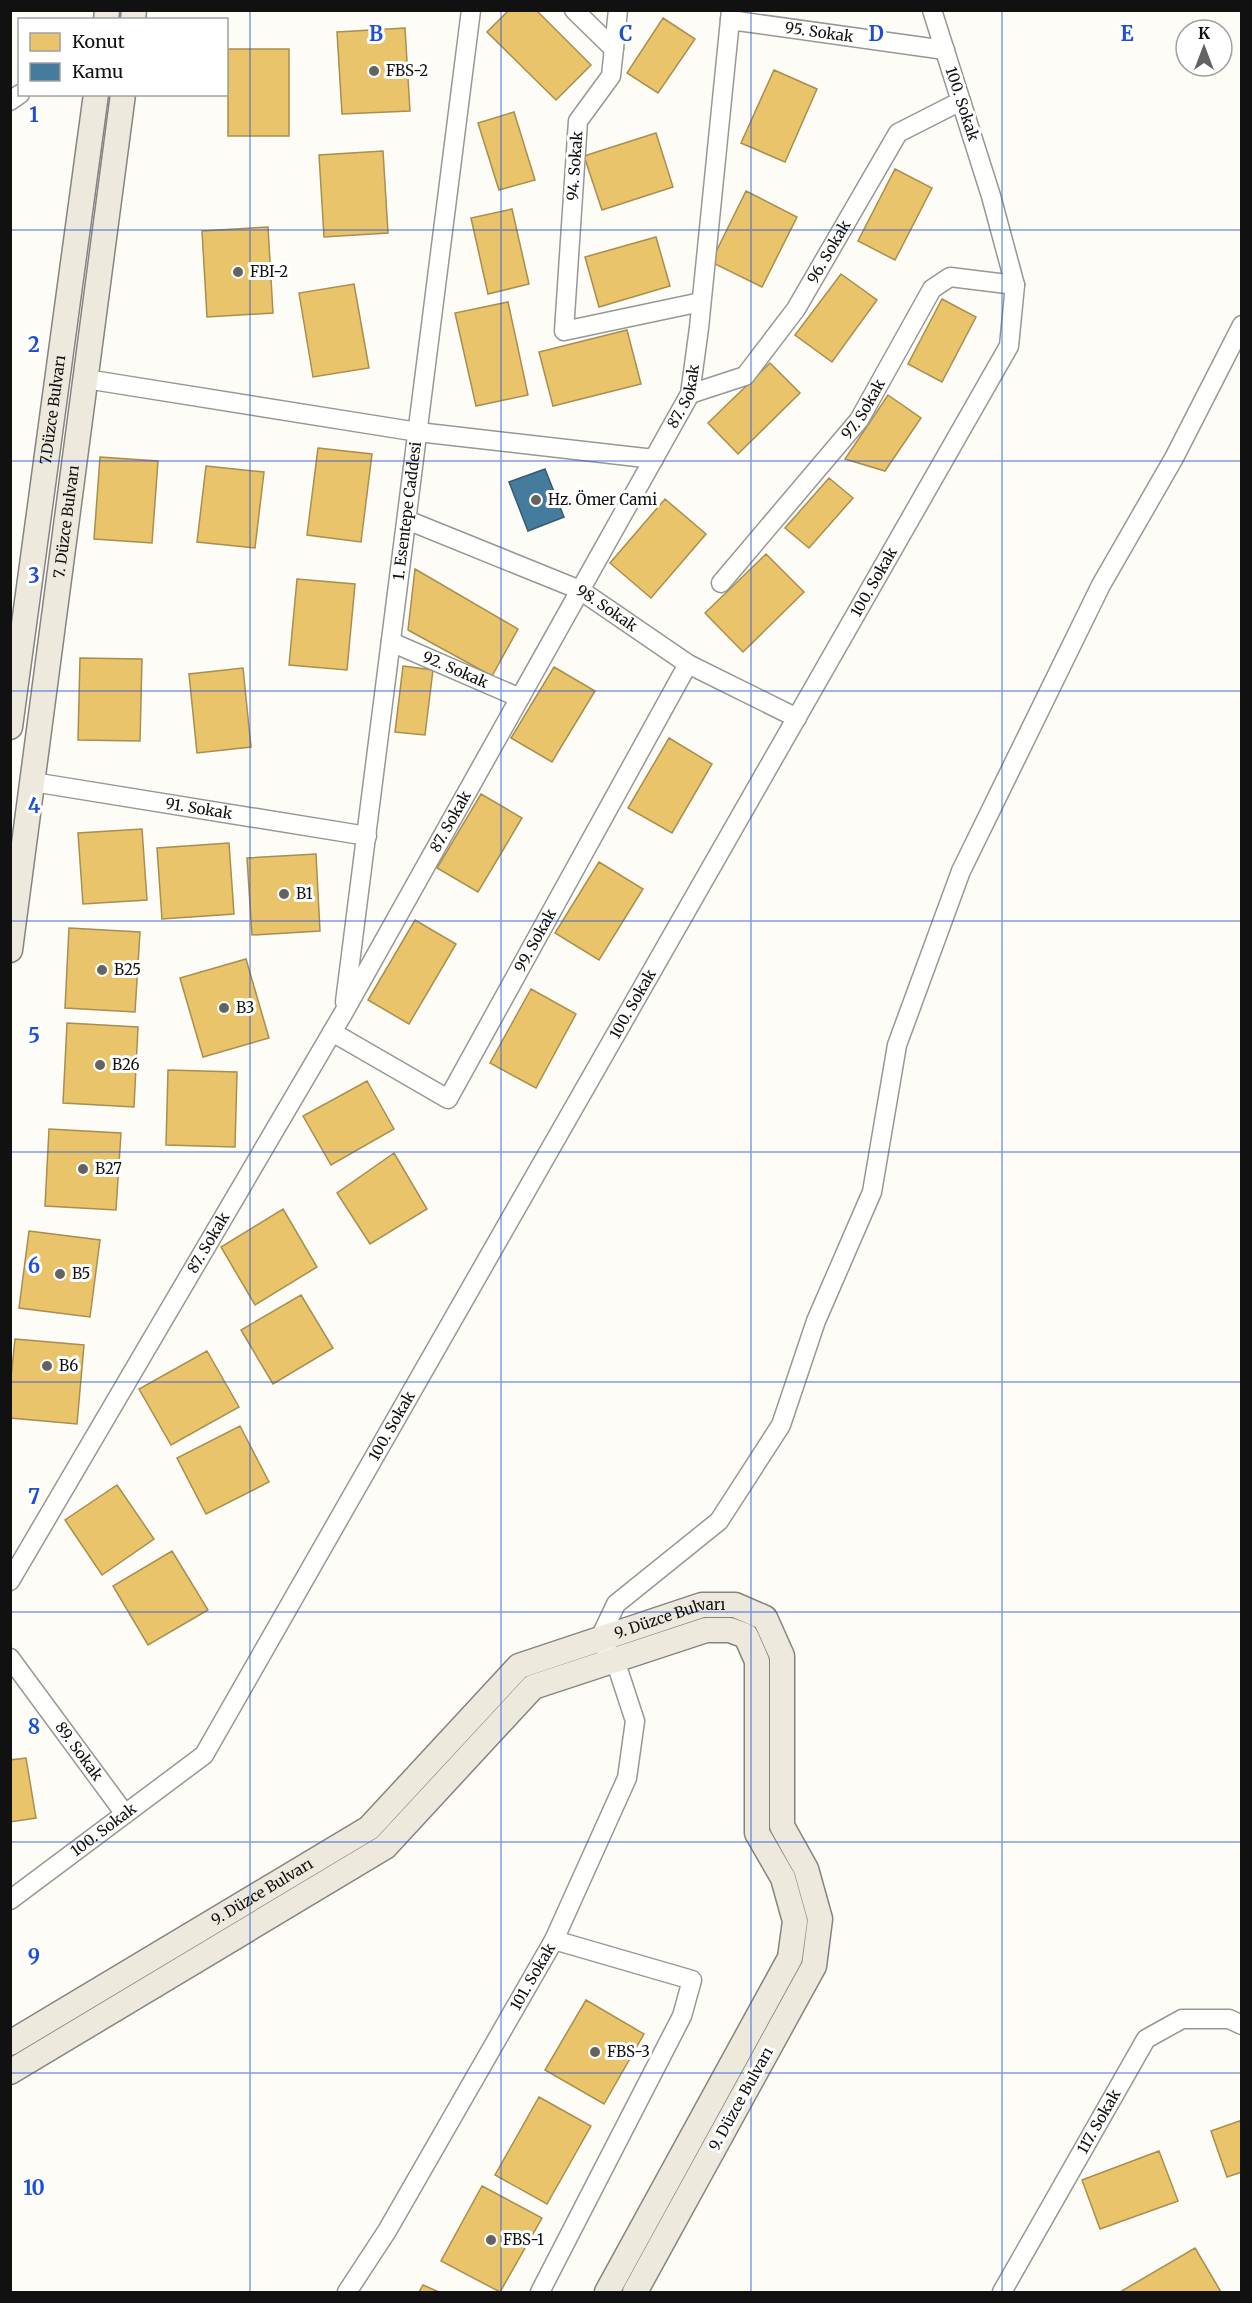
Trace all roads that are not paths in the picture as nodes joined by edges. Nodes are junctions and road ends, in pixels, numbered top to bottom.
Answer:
1 (471, 10) edge
2 (574, 10) edge
3 (618, 10) edge
4 (932, 10) edge
5 (730, 15) edge
6 (614, 49) junction
7 (945, 50) junction
8 (96, 96) edge
9 (123, 96) edge
10 (961, 101) junction
11 (1015, 285) junction
12 (701, 302) junction
13 (1242, 325) edge
14 (86, 379) junction
15 (690, 394) junction
16 (418, 432) junction
17 (654, 459) junction
18 (406, 520) junction
19 (721, 583) dead end
20 (580, 590) junction
21 (391, 642) junction
22 (688, 664) junction
23 (520, 698) junction
24 (797, 718) junction
25 (10, 727) edge
26 (33, 782) junction
27 (367, 836) junction
28 (10, 950) edge
29 (344, 1012) junction
30 (332, 1032) junction
31 (10, 1581) edge
32 (599, 1640) junction
33 (10, 1658) edge
34 (615, 1660) junction
35 (125, 1814) junction
36 (10, 1900) edge
37 (554, 1940) junction
38 (1242, 2025) edge
39 (10, 2043) edge
40 (10, 2072) edge
41 (347, 2292) edge
42 (540, 2292) edge
43 (607, 2292) edge
44 (635, 2292) edge
45 (1002, 2292) edge

1 - 16 street, 1. Esentepe Caddesi
2 - 6 street
3 - 6 street, 94. Sokak
4 - 7 street, 100. Sokak
5 - 7 street, 95. Sokak
5 - 12 street, 87. Sokak
6 - 12 street, 94. Sokak
7 - 10 street, 100. Sokak
8 - 25 main road, 7.Düzce Bulvarı
9 - 14 main road, 7. Düzce Bulvarı
10 - 11 street, 100. Sokak
10 - 15 street, 96. Sokak
11 - 19 street, 97. Sokak
11 - 24 street, 100. Sokak
12 - 15 street, 87. Sokak
13 - 32 street
14 - 16 street
14 - 26 main road, 7. Düzce Bulvarı
15 - 17 street, 87. Sokak
16 - 17 street
16 - 18 street, 1. Esentepe Caddesi
17 - 20 street, 87. Sokak
18 - 20 street, 98. Sokak
18 - 21 street, 1. Esentepe Caddesi
20 - 22 street, 98. Sokak
20 - 23 street, 87. Sokak
21 - 23 street, 92. Sokak
21 - 27 street, 1. Esentepe Caddesi
22 - 24 street, 98. Sokak
22 - 30 street, 99. Sokak
23 - 29 street, 87. Sokak
24 - 35 street, 100. Sokak
26 - 27 street, 91. Sokak
26 - 28 main road, 7. Düzce Bulvarı
27 - 29 street, 1. Esentepe Caddesi
29 - 30 street, 87. Sokak
30 - 31 street, 87. Sokak
32 - 34 street, 101. Sokak
32 - 39 main road, 9. Düzce Bulvarı
32 - 44 main road, 9. Düzce Bulvarı
33 - 35 street, 89. Sokak
34 - 37 street, 101. Sokak
34 - 40 main road, 9. Düzce Bulvarı
34 - 43 main road, 9. Düzce Bulvarı
35 - 36 street, 100. Sokak
37 - 41 street, 101. Sokak
37 - 42 street
38 - 45 street, 117. Sokak

